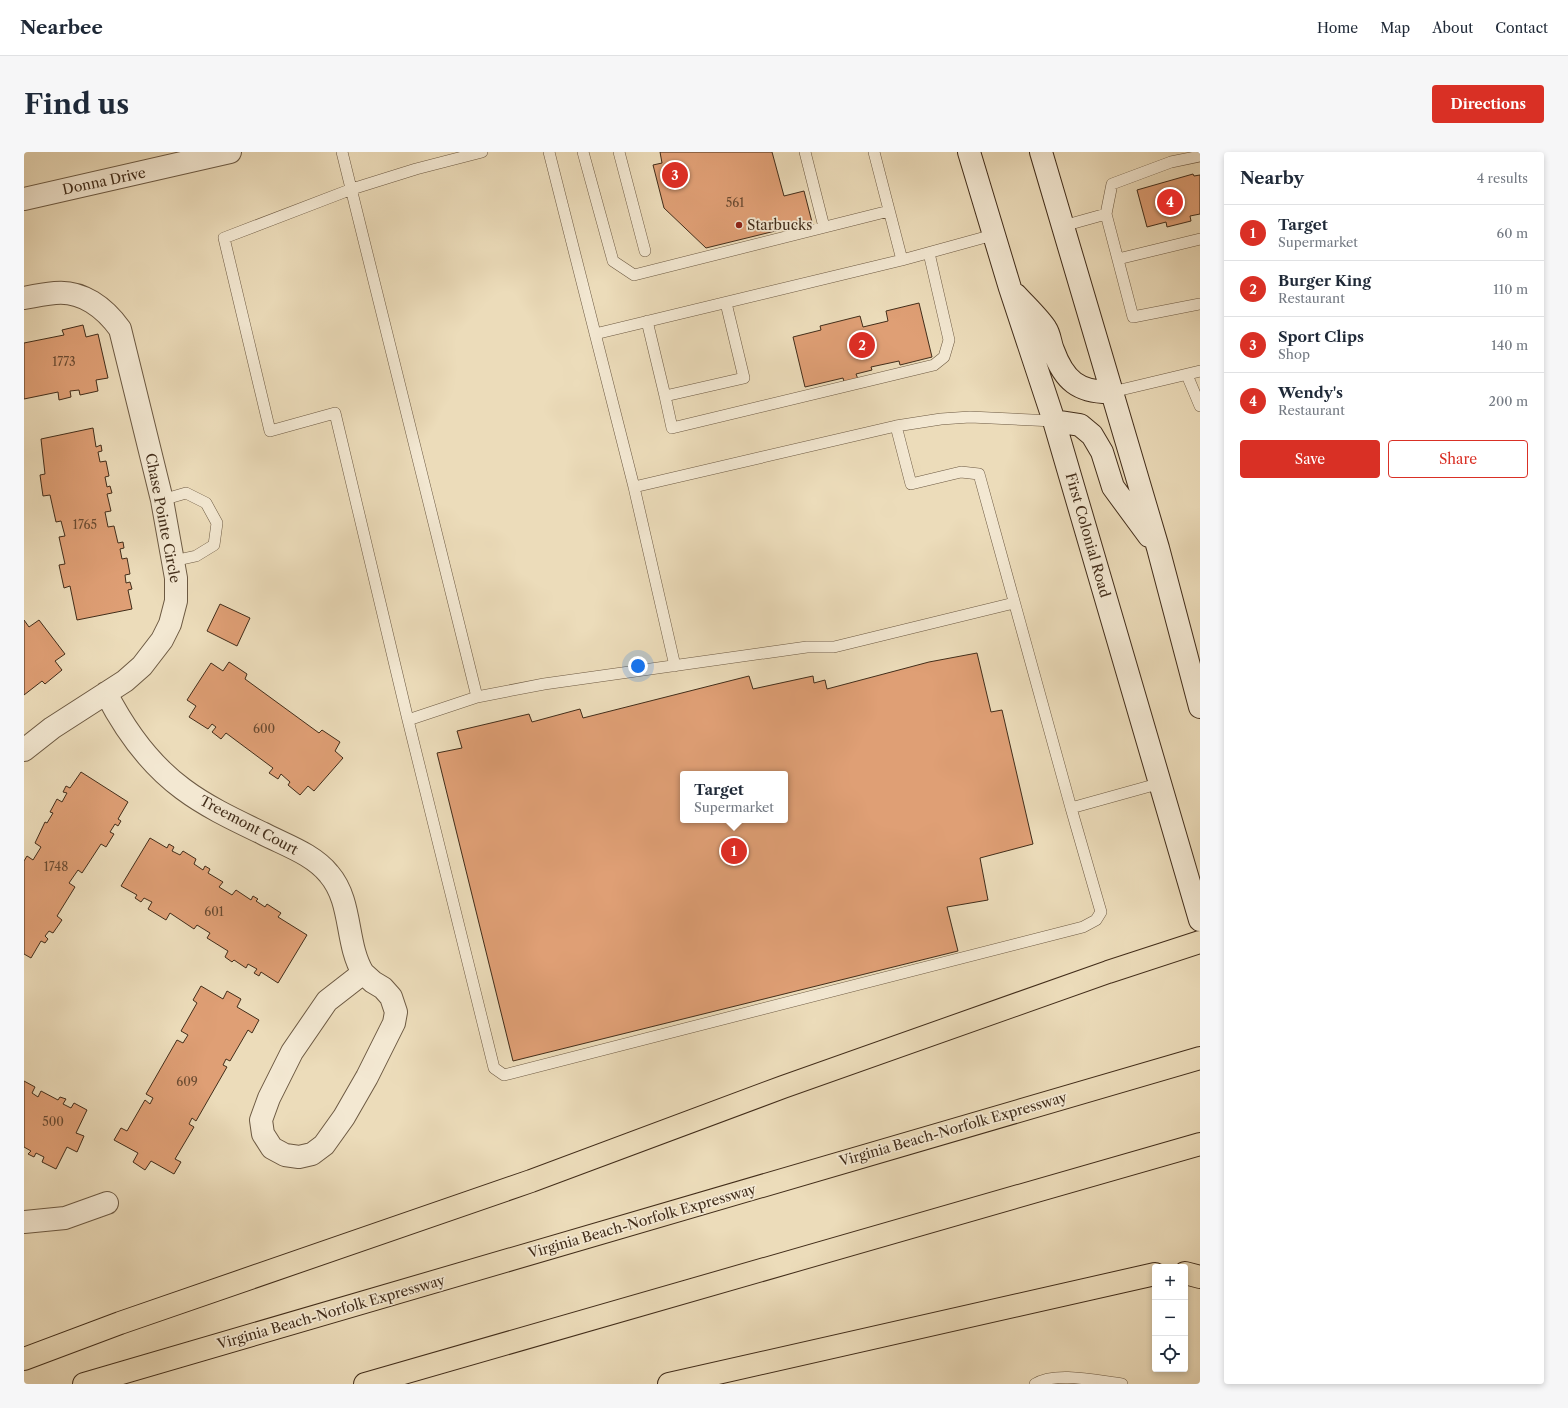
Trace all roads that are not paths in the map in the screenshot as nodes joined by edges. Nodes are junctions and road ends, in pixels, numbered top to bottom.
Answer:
1 (230, 152) edge
2 (342, 152) edge
3 (482, 152) edge
4 (549, 152) edge
5 (583, 152) edge
6 (619, 152) edge
7 (805, 152) edge
8 (874, 152) edge
9 (969, 152) edge
10 (1041, 152) edge
11 (1200, 156) edge
12 (352, 189) junction
13 (24, 199) edge
14 (889, 210) junction
15 (1106, 214) junction
16 (1063, 226) junction
17 (824, 227) junction
18 (993, 235) junction
19 (1200, 239) edge
20 (645, 251) dead end
21 (929, 253) junction
22 (1118, 259) junction
23 (902, 260) junction
24 (1010, 288) junction
25 (24, 298) edge
26 (726, 302) junction
27 (1200, 304) edge
28 (647, 322) junction
29 (595, 334) junction
30 (1200, 371) edge
31 (1187, 375) junction
32 (1112, 392) junction
33 (665, 396) junction
34 (1200, 406) edge
35 (1054, 421) junction
36 (896, 426) junction
37 (634, 487) junction
38 (162, 500) junction
39 (1158, 548) junction
40 (173, 561) junction
41 (1014, 603) junction
42 (675, 666) junction
43 (106, 693) junction
44 (478, 697) junction
45 (1200, 707) edge
46 (408, 720) junction
47 (24, 750) edge
48 (1161, 783) junction
49 (1071, 808) junction
50 (1200, 920) edge
51 (1200, 942) edge
52 (363, 973) junction
53 (1200, 1058) edge
54 (1200, 1144) edge
55 (107, 1203) dead end
56 (24, 1222) edge
57 (1188, 1274) edge
58 (1152, 1275) edge
59 (1200, 1277) edge
60 (24, 1359) edge
61 (84, 1384) edge
62 (365, 1384) edge
63 (669, 1384) edge
64 (1035, 1384) edge
65 (1122, 1384) edge

1 - 13 street, Donna Drive
2 - 12 lane
3 - 12 lane
4 - 29 lane
5 - 17 lane
6 - 20 lane
7 - 17 lane
8 - 14 lane
9 - 18 street, First Colonial Road
10 - 16 street
11 - 15 lane
12 - 44 lane
12 - 46 lane
14 - 17 lane
14 - 23 lane
15 - 16 lane
15 - 22 lane
16 - 32 street
18 - 21 lane
18 - 24 street, First Colonial Road
19 - 22 lane
21 - 23 lane
21 - 33 lane
22 - 27 lane
23 - 26 lane
24 - 32 street
24 - 35 street, First Colonial Road
25 - 38 street, Chase Pointe Circle
26 - 28 lane
26 - 33 lane
28 - 29 lane
28 - 33 lane
29 - 37 lane
30 - 31 lane
31 - 32 lane
31 - 34 lane
32 - 39 street
35 - 36 lane
35 - 39 street
35 - 48 street, First Colonial Road
36 - 37 lane
36 - 41 lane
37 - 42 lane
38 - 40 street, Chase Pointe Circle
38 - 40 lane
39 - 45 street
40 - 43 street, Chase Pointe Circle
41 - 42 lane
41 - 49 lane
42 - 44 lane
43 - 47 street, Chase Pointe Circle
43 - 52 street, Treemont Court
44 - 46 lane
46 - 49 lane
48 - 49 lane
48 - 50 street, First Colonial Road
51 - 60 highway
52 - 52 street
53 - 61 highway, Virginia Beach-Norfolk Expressway
54 - 62 highway
55 - 56 street
57 - 59 highway
58 - 63 highway
64 - 65 lane

